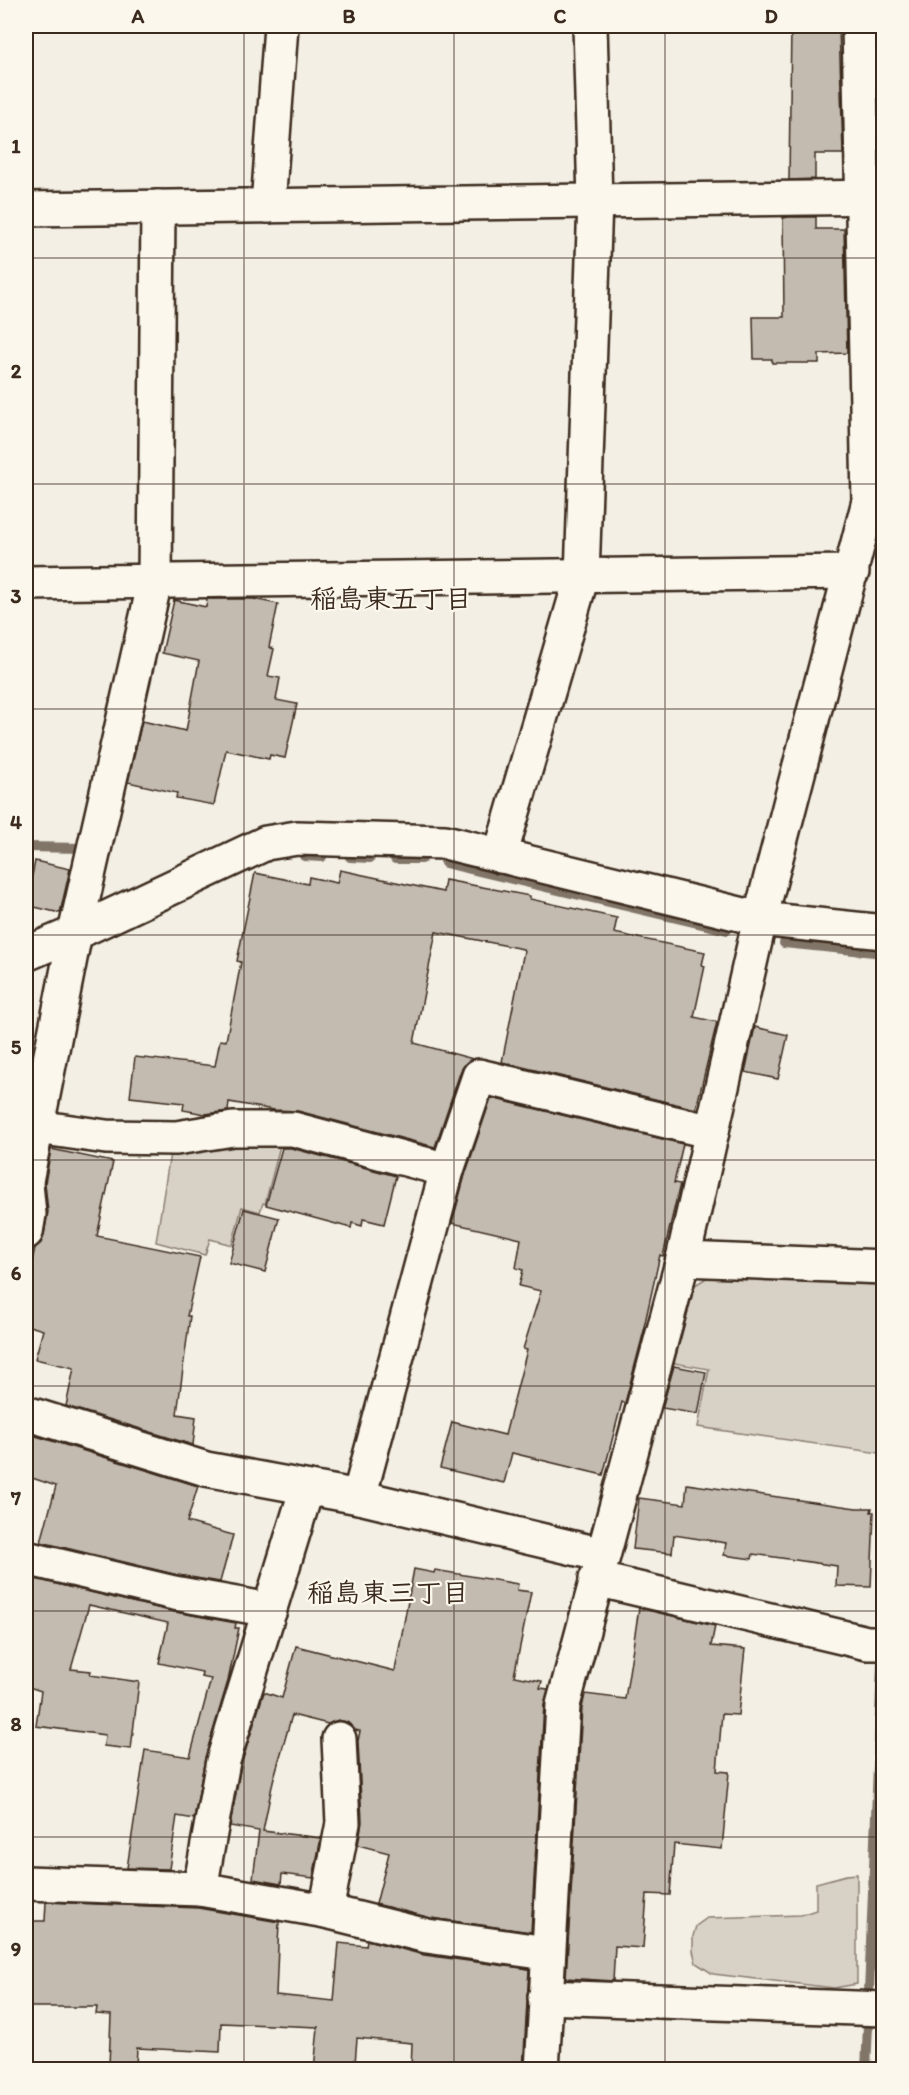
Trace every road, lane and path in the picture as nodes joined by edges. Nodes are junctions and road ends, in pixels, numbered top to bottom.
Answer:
1 (281, 26) edge
2 (590, 26) edge
3 (859, 26) edge
4 (873, 197) edge
5 (595, 201) junction
6 (268, 206) junction
7 (159, 207) junction
8 (26, 209) edge
9 (876, 501) edge
10 (852, 572) junction
11 (582, 576) junction
12 (155, 581) junction
13 (26, 583) edge
14 (500, 856) junction
15 (760, 919) junction
16 (884, 932) edge
17 (75, 933) junction
18 (26, 954) edge
19 (37, 1127) junction
20 (712, 1132) junction
21 (447, 1170) junction
22 (26, 1182) edge
23 (26, 1232) edge
24 (683, 1259) junction
25 (884, 1267) edge
26 (26, 1413) edge
27 (307, 1488) junction
28 (359, 1497) junction
29 (26, 1558) edge
30 (599, 1567) junction
31 (270, 1610) junction
32 (884, 1643) edge
33 (339, 1739) dead end
34 (26, 1883) edge
35 (200, 1889) junction
36 (326, 1911) junction
37 (547, 1953) junction
38 (545, 1997) junction
39 (884, 2009) edge
40 (542, 2070) edge

1 - 6 street
2 - 5 street
3 - 4 street
4 - 5 street
4 - 9 street
5 - 6 street
5 - 11 street
6 - 7 street
7 - 8 street
7 - 12 street
9 - 10 street
10 - 11 street
10 - 15 street
11 - 12 street
11 - 14 street
12 - 13 street
12 - 17 street
14 - 15 street
14 - 17 street
15 - 16 street
15 - 20 street
17 - 18 street
17 - 19 street
19 - 21 street
19 - 22 street
20 - 21 street
20 - 24 street
21 - 28 street
22 - 23 street
24 - 25 street
24 - 30 street
26 - 27 street
27 - 28 street
27 - 31 street
28 - 30 street
29 - 31 street
30 - 32 street
30 - 37 street
31 - 35 street
33 - 36 street
34 - 35 street
35 - 36 street
36 - 37 street
37 - 38 street
38 - 39 street
38 - 40 street

